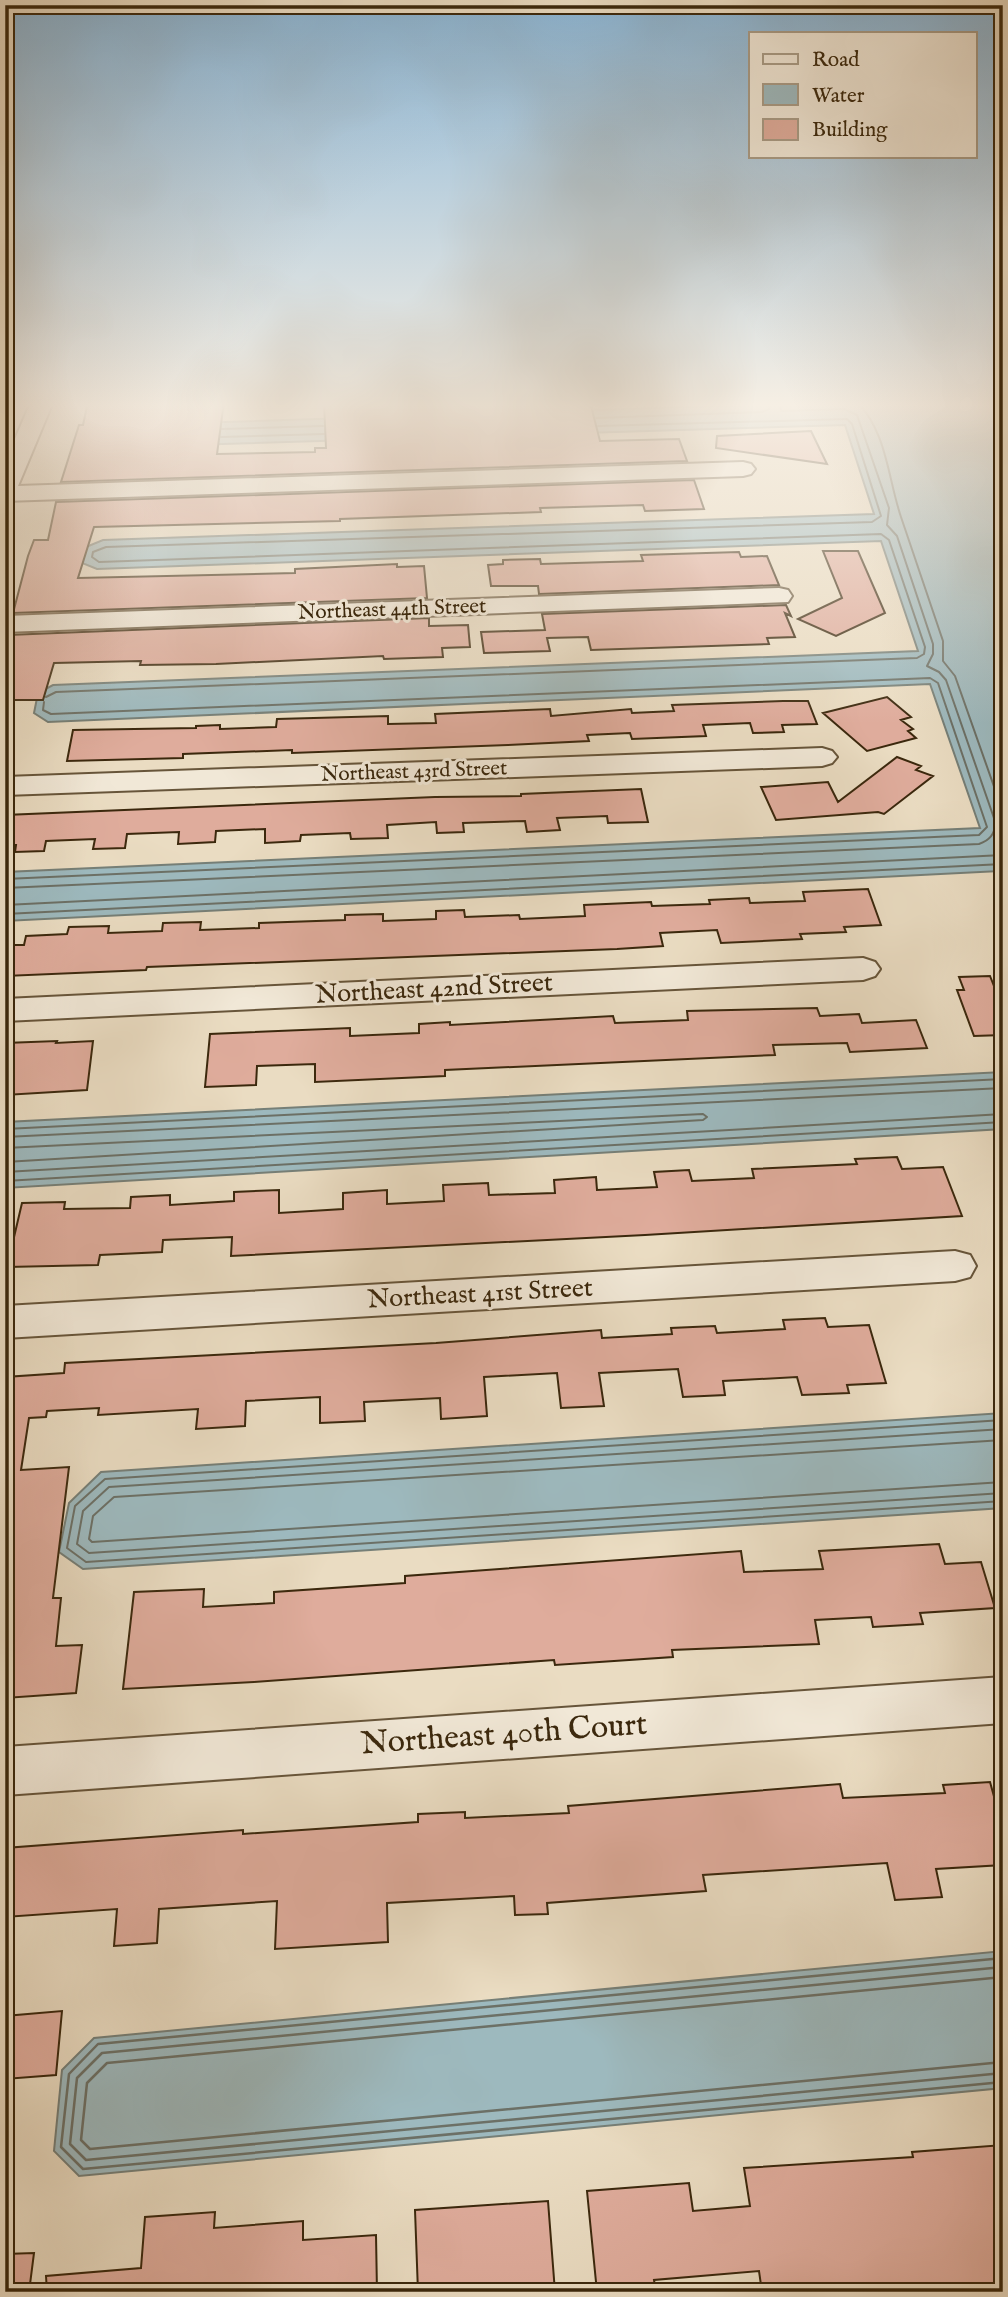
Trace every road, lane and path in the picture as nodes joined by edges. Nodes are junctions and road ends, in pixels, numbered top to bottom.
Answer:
1 (779, 596) dead end
2 (5, 624) edge
3 (822, 757) dead end
4 (5, 786) edge
5 (863, 969) dead end
6 (5, 1010) edge
7 (954, 1266) dead end
8 (5, 1322) edge
9 (1003, 1700) edge
10 (5, 1771) edge

1 - 2 street, Northeast 44th Street
3 - 4 street, Northeast 43rd Street
5 - 6 street, Northeast 42nd Street
7 - 8 street, Northeast 41st Street
9 - 10 street, Northeast 40th Court

